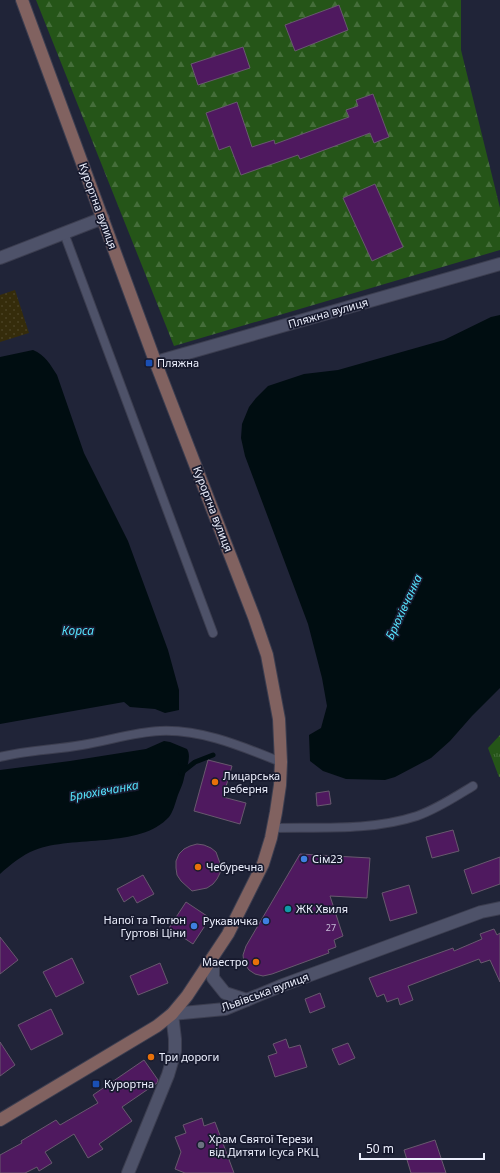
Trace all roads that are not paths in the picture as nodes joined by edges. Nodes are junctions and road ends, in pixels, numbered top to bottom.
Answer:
1 (22, 0) edge
2 (103, 218) junction
3 (64, 233) junction
4 (0, 258) edge
5 (500, 264) edge
6 (156, 362) junction
7 (213, 633) dead end
8 (0, 757) edge
9 (281, 762) junction
10 (473, 786) dead end
11 (273, 828) junction
12 (500, 908) edge
13 (213, 957) junction
14 (247, 1000) junction
15 (172, 1014) junction
16 (0, 1120) edge
17 (128, 1173) edge

1 - 2 main road, Курортна вулиця
2 - 3 street
2 - 6 main road, Курортна вулиця
3 - 4 street
3 - 7 lane
5 - 6 street, Пляжна вулиця
6 - 9 main road, Курортна вулиця
8 - 9 lane
9 - 11 main road, Курортна вулиця
10 - 11 lane
11 - 13 main road, Курортна вулиця
12 - 14 street, Львівська вулиця
13 - 14 street
13 - 15 main road, Курортна вулиця
14 - 15 street, Львівська вулиця
15 - 16 main road
15 - 17 street

